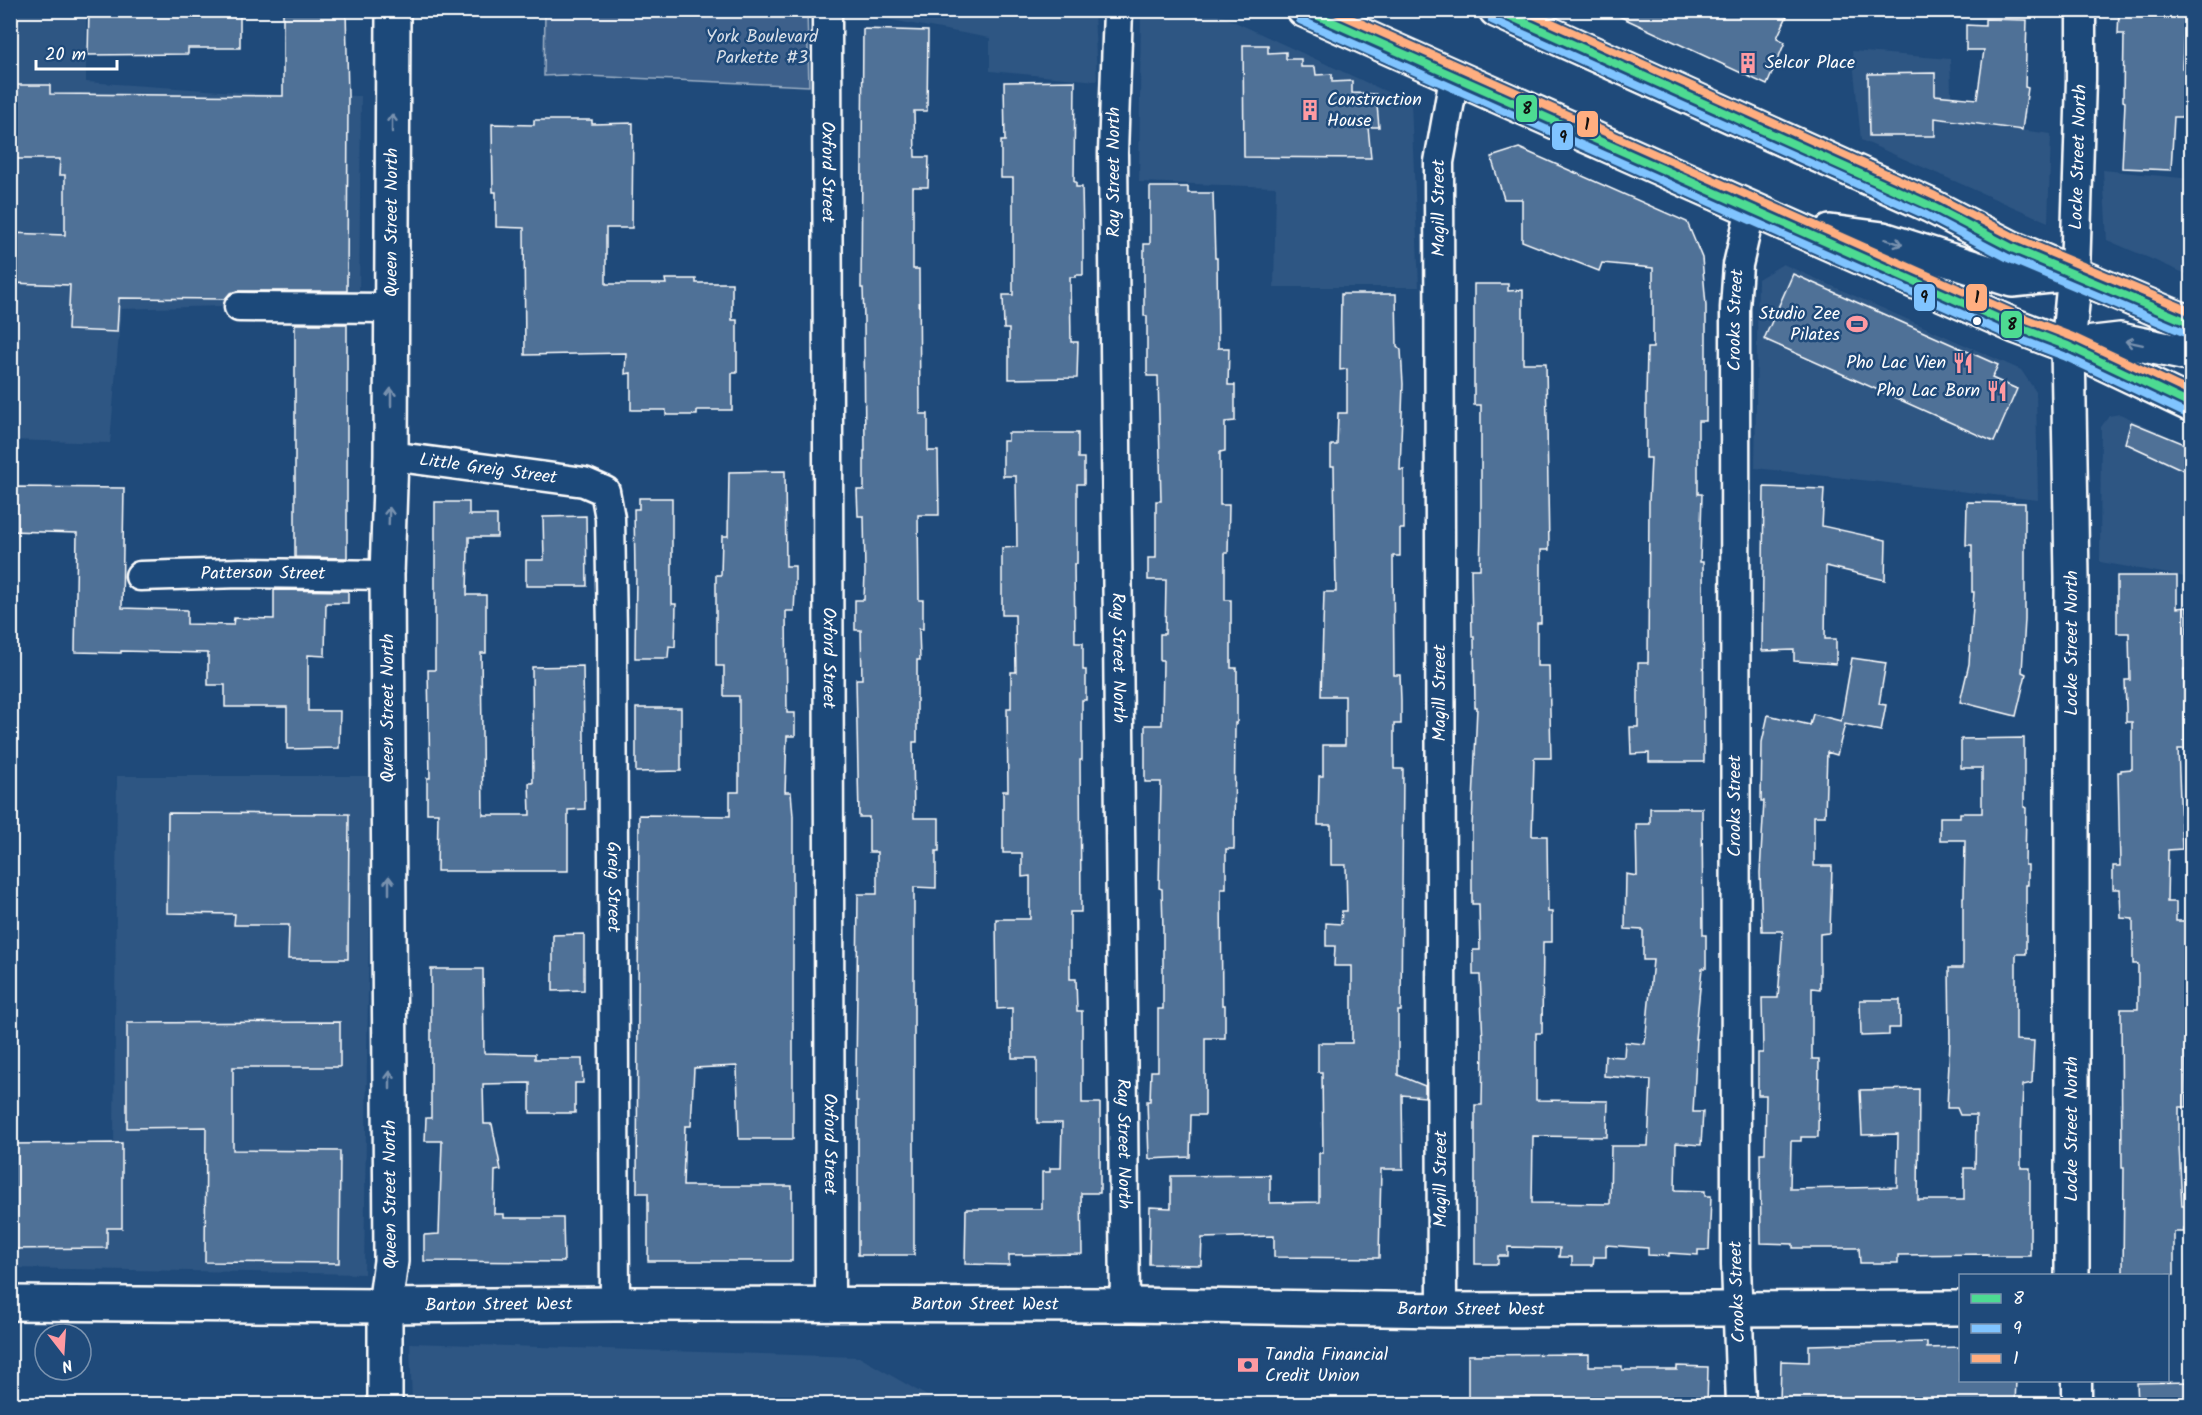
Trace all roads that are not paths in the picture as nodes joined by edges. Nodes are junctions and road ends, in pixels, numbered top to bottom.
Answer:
1 (393, 10) edge
2 (826, 10) edge
3 (1118, 10) edge
4 (1304, 10) edge
5 (1496, 10) edge
6 (2081, 10) edge
7 (1454, 78) junction
8 (1751, 208) junction
9 (1795, 228) junction
10 (2074, 273) junction
11 (239, 307) dead end
12 (391, 308) junction
13 (2192, 324) edge
14 (2068, 346) junction
15 (2192, 355) edge
16 (2192, 405) edge
17 (391, 456) junction
18 (584, 482) joint
19 (387, 575) junction
20 (140, 576) dead end
21 (2072, 1274) edge
22 (10, 1303) edge
23 (615, 1304) junction
24 (830, 1304) junction
25 (1125, 1305) junction
26 (385, 1306) junction
27 (1738, 1308) junction
28 (1959, 1308) edge
29 (1442, 1310) junction
30 (2077, 1382) edge
31 (385, 1404) edge
32 (1741, 1404) edge
33 (2077, 1404) edge

12 -> 1 street, Queen Street North
2 - 24 street, Oxford Street
3 - 25 street, Ray Street North
4 - 7 street
5 - 10 street
6 - 10 street, Locke Street North
7 - 8 street
7 - 29 street, Magill Street
8 - 9 street
8 - 27 street, Crooks Street
9 -> 10 street
9 - 14 street
10 - 13 street
10 - 14 street, Locke Street North
11 - 12 street
17 -> 12 street, Queen Street North
15 -> 14 street
14 - 16 street
14 - 21 street, Locke Street North
17 - 18 street, Little Greig Street
19 -> 17 street, Queen Street North
18 - 23 street, Greig Street
19 - 20 street, Patterson Street
26 -> 19 street, Queen Street North
22 - 26 street, Barton Street West
23 - 24 street, Barton Street West
23 - 26 street, Barton Street West
24 - 25 street, Barton Street West
25 - 29 street, Barton Street West
26 - 31 street, Queen Street North
27 - 28 street, Barton Street West
27 - 29 street, Barton Street West
27 - 32 street, Crooks Street
30 - 33 street

